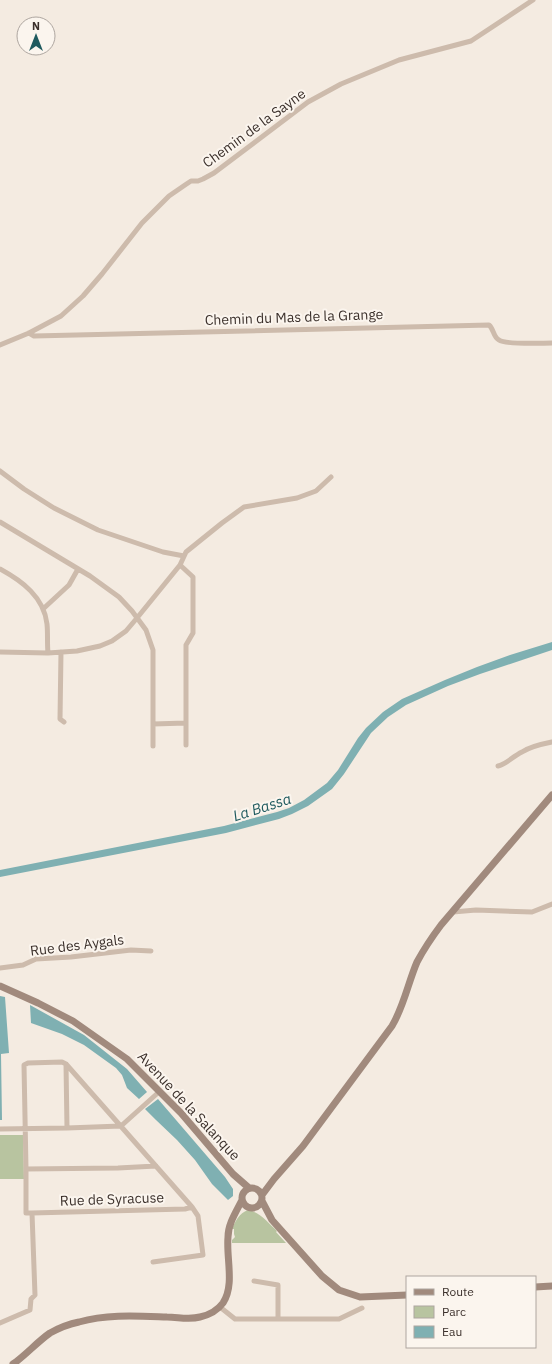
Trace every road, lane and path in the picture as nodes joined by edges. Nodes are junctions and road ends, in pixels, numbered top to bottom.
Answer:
1 (533, 0) edge
2 (29, 333) junction
3 (552, 343) edge
4 (0, 345) edge
5 (0, 471) edge
6 (331, 477) dead end
7 (0, 522) edge
8 (184, 556) junction
9 (180, 565) junction
10 (0, 569) edge
11 (78, 569) junction
12 (43, 609) junction
13 (137, 618) junction
14 (0, 652) edge
15 (48, 652) junction
16 (61, 652) junction
17 (64, 722) dead end
18 (186, 723) junction
19 (153, 724) junction
20 (552, 742) edge
21 (186, 745) dead end
22 (153, 746) dead end
23 (498, 766) dead end
24 (552, 795) edge
25 (552, 904) edge
26 (453, 912) junction
27 (151, 951) dead end
28 (0, 964) edge
29 (8, 966) junction
30 (0, 968) edge
31 (0, 986) edge
32 (66, 1064) junction
33 (160, 1091) junction
34 (121, 1126) junction
35 (67, 1128) junction
36 (0, 1129) edge
37 (25, 1129) junction
38 (156, 1166) junction
39 (26, 1169) junction
40 (274, 1178) junction
41 (257, 1189) junction
42 (246, 1190) junction
43 (262, 1198) junction
44 (244, 1203) junction
45 (192, 1207) junction
46 (254, 1208) junction
47 (32, 1213) junction
48 (272, 1220) junction
49 (153, 1262) dead end
50 (254, 1281) dead end
51 (552, 1286) edge
52 (536, 1287) edge
53 (406, 1295) edge
54 (220, 1307) junction
55 (362, 1308) dead end
56 (278, 1319) junction
57 (0, 1323) edge
58 (12, 1364) edge

1 - 2 street, Chemin de la Sayne
2 - 3 street, Chemin du Mas de la Grange
2 - 4 street, Chemin de la Sayne
5 - 8 street
6 - 8 street
7 - 11 street
8 - 9 street
9 - 13 street
9 - 18 street
10 - 12 street
11 - 12 street
11 - 13 street
12 - 15 street
13 - 16 street
13 - 19 street
14 - 15 street
15 - 16 street
16 - 17 street
18 - 19 street
18 - 21 street
19 - 22 street
20 - 23 street
24 - 26 main road
25 - 26 street
26 - 40 main road
27 - 29 street, Rue des Aygals
28 - 29 street, Rue des Aygals
29 - 30 street, Rue des Aygals
31 - 33 main road, Avenue de la Salanque
32 - 34 street
32 - 35 street
32 - 37 street
33 - 34 street
33 - 42 main road, Avenue de la Salanque
34 - 35 street
34 - 38 street
35 - 37 street
36 - 37 street
37 - 39 street
38 - 39 street
38 - 45 street
39 - 47 street
40 - 41 main road
40 - 43 main road
41 - 42 main road
41 - 43 main road
42 - 44 main road
43 - 46 main road
43 - 48 main road
44 - 46 main road
44 - 54 main road
45 - 47 street, Rue de Syracuse
45 - 49 street
46 - 48 main road
47 - 57 street
48 - 53 main road
50 - 56 street
51 - 52 main road
54 - 56 street
54 - 58 main road
55 - 56 street

